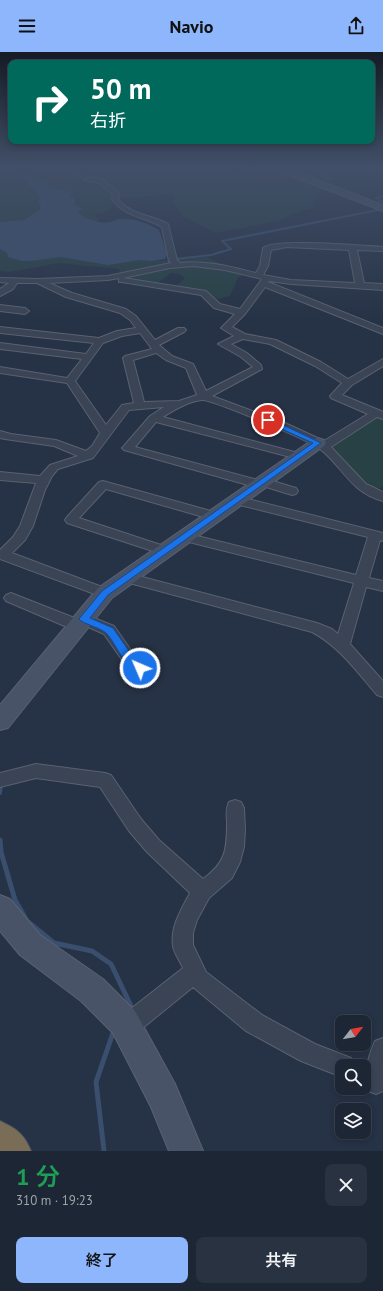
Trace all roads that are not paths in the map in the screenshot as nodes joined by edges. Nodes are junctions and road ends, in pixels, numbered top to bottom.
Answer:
1 (146, 217) edge
2 (352, 247) junction
3 (383, 249) edge
4 (178, 265) junction
5 (108, 278) junction
6 (262, 279) junction
7 (0, 280) edge
8 (14, 281) junction
9 (38, 281) junction
10 (360, 286) junction
11 (383, 288) edge
12 (0, 293) edge
13 (0, 308) edge
14 (25, 311) dead end
15 (242, 312) junction
16 (0, 330) edge
17 (142, 330) junction
18 (181, 330) dead end
19 (383, 331) edge
20 (242, 336) junction
21 (100, 341) junction
22 (0, 346) edge
23 (155, 347) junction
24 (89, 357) junction
25 (383, 362) edge
26 (0, 370) edge
27 (70, 381) junction
28 (348, 383) junction
29 (203, 396) junction
30 (180, 403) junction
31 (140, 405) junction
32 (380, 414) edge
33 (154, 418) junction
34 (106, 433) junction
35 (0, 434) edge
36 (321, 444) junction
37 (89, 456) junction
38 (298, 456) junction
39 (0, 476) edge
40 (44, 480) junction
41 (260, 483) junction
42 (292, 491) dead end
43 (383, 497) edge
44 (236, 500) junction
45 (214, 516) junction
46 (379, 536) edge
47 (185, 538) junction
48 (165, 551) junction
49 (1, 556) edge
50 (127, 578) junction
51 (361, 581) junction
52 (383, 586) edge
53 (105, 593) junction
54 (11, 598) dead end
55 (81, 622) junction
56 (342, 645) junction
57 (140, 668) dead end
58 (383, 691) edge
59 (0, 721) edge
60 (3, 779) edge
61 (235, 808) dead end
62 (202, 890) junction
63 (0, 909) edge
64 (195, 972) junction
65 (126, 1027) junction
66 (383, 1049) edge
67 (335, 1063) edge
68 (374, 1082) edge
69 (0, 1140) edge
70 (12, 1151) edge
71 (186, 1151) edge

1 - 4 street
2 - 3 street
2 - 6 street
2 - 10 street
4 - 5 street
4 - 6 street
5 - 9 street
5 - 15 street
6 - 10 street
6 - 15 street
6 - 19 street
7 - 8 street
8 - 9 street
8 - 12 street
9 - 17 street
10 - 11 street
13 - 14 street
15 - 20 street
16 - 21 street
17 - 21 street
17 - 23 street
18 - 23 street
20 - 28 street
20 - 29 street
21 - 24 street
22 - 24 street
23 - 29 street
23 - 31 street
24 - 27 street
25 - 28 street
26 - 27 street
27 - 34 street
28 - 32 street
29 - 30 street
29 - 36 street
30 - 31 street
30 - 33 street
31 - 34 street
32 - 36 street
33 - 38 street
33 - 41 street
34 - 37 street
35 - 37 street
36 - 38 street
36 - 43 street
37 - 40 street
38 - 41 street
39 - 40 street
40 - 49 street
41 - 42 street
41 - 44 street
44 - 45 street
44 - 46 street
45 - 47 street
45 - 48 street
46 - 51 street
47 - 48 street
47 - 51 street
48 - 50 street
49 - 53 street
50 - 53 street
50 - 56 street
51 - 52 street
51 - 56 street
53 - 55 street
54 - 55 street
55 - 57 street
55 - 59 street
56 - 58 street
60 - 62 street
61 - 62 street
62 - 64 street
63 - 65 street
64 - 65 street
64 - 67 street
65 - 71 street
66 - 68 street
69 - 70 highway

